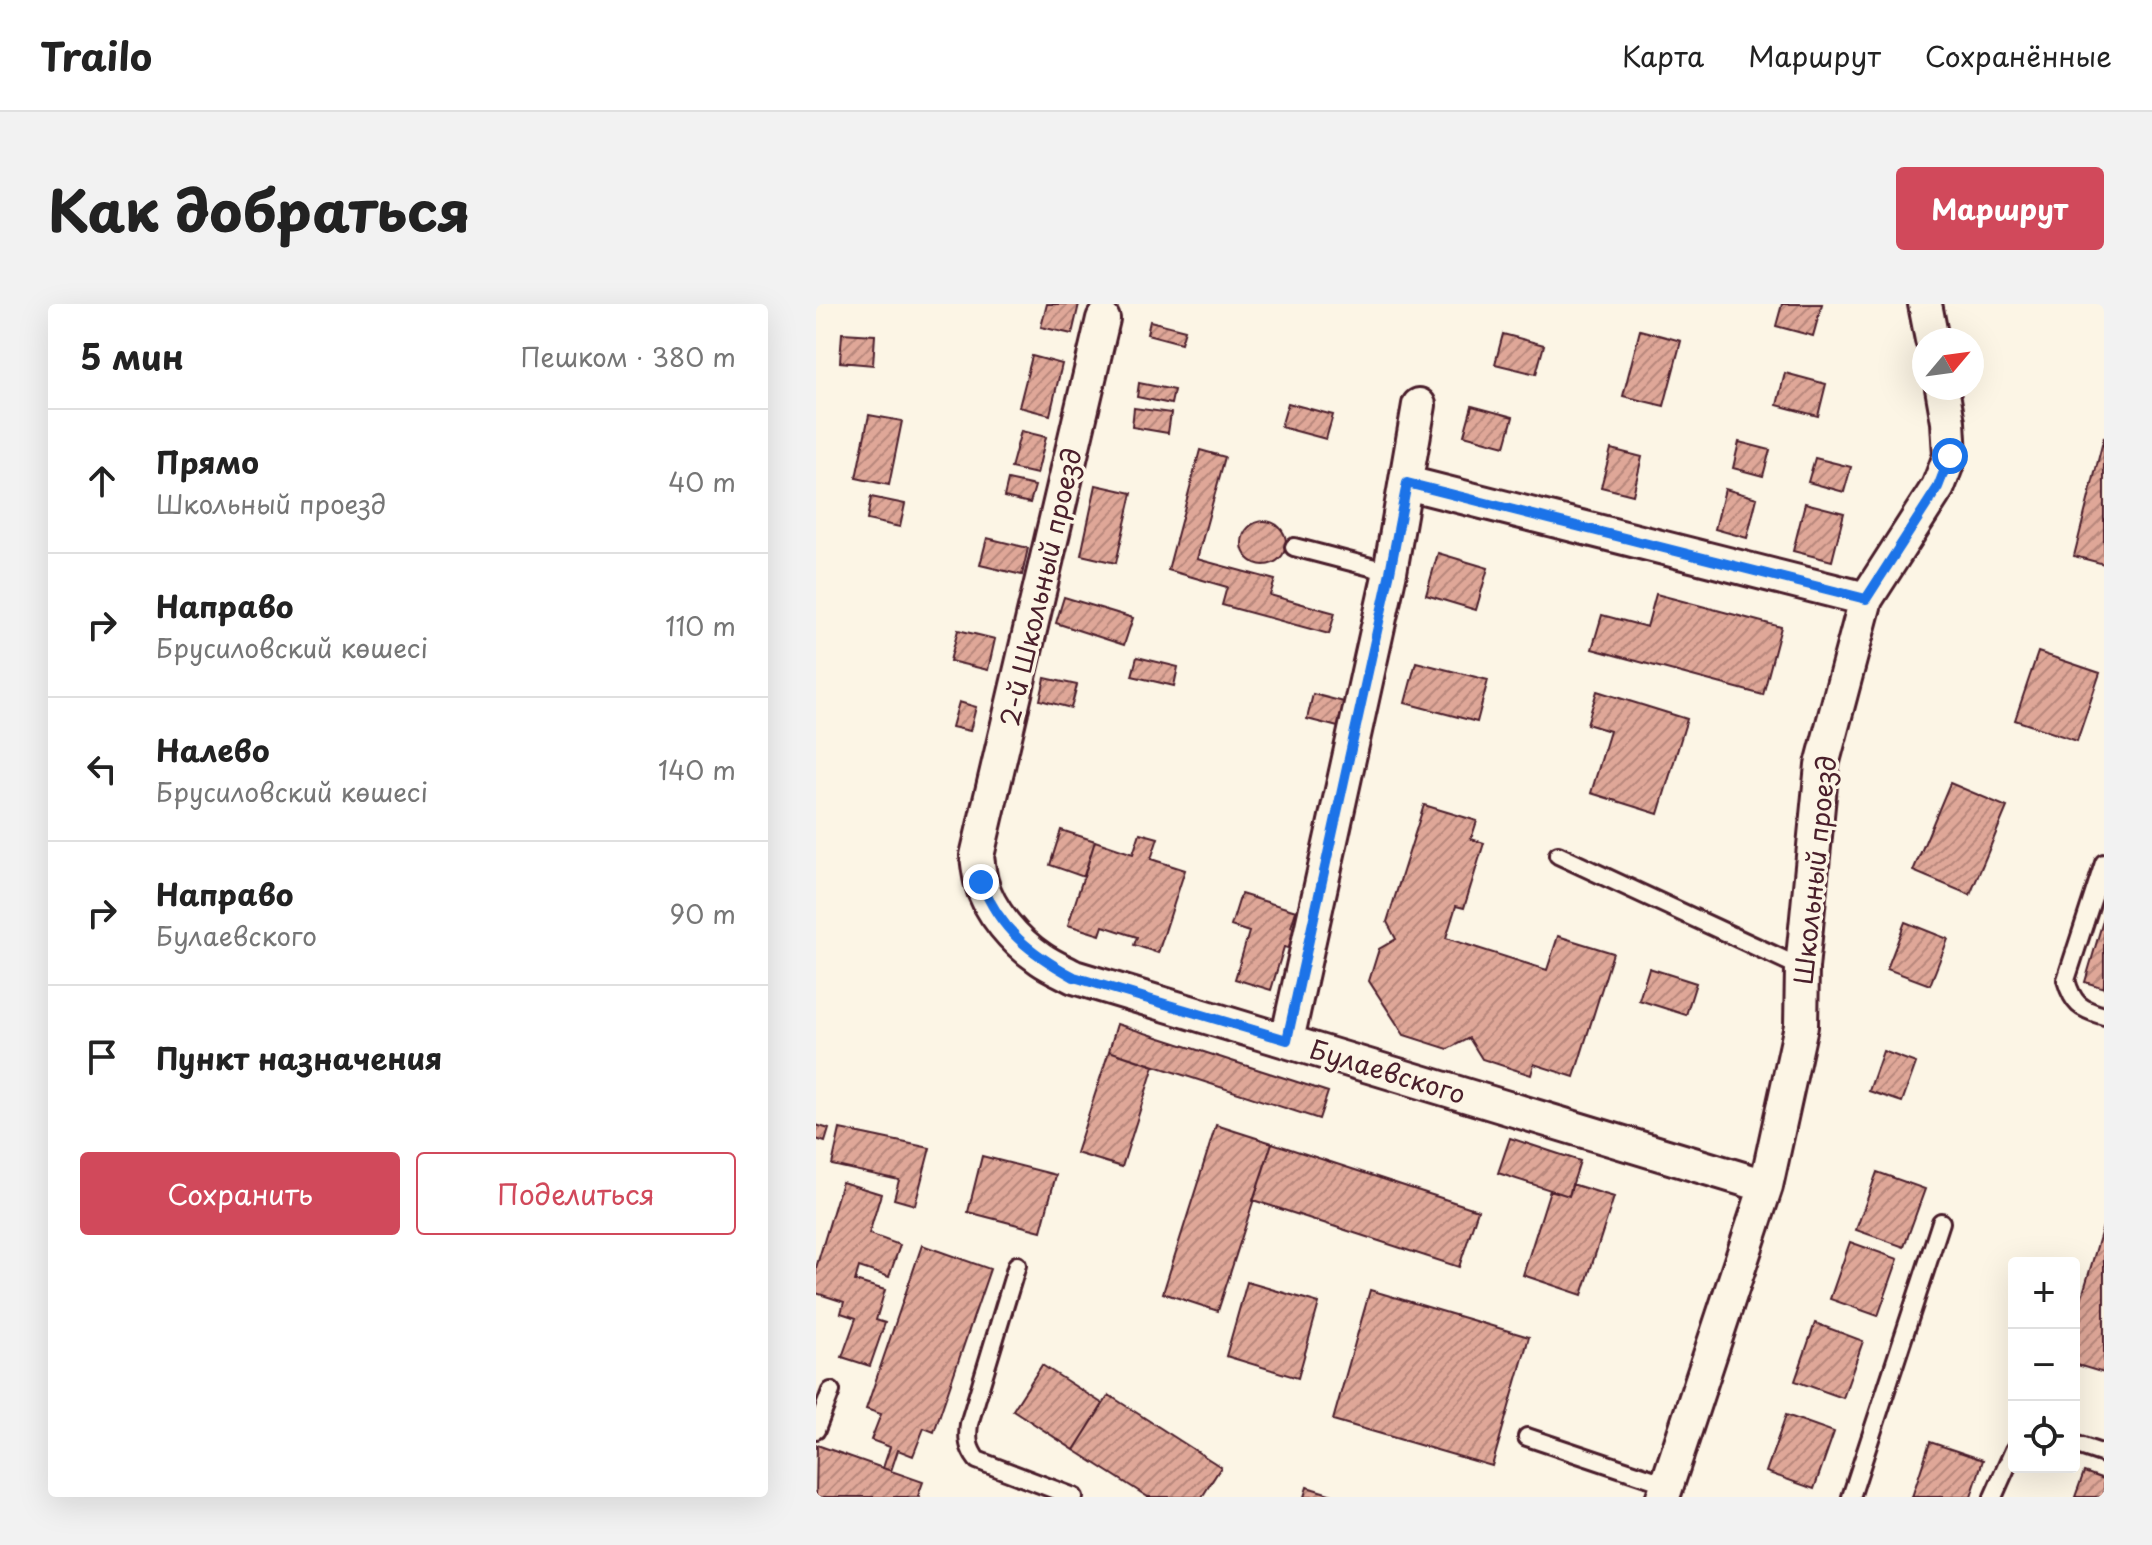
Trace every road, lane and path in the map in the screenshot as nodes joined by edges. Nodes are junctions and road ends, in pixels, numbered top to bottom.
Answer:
1 (1925, 304) edge
2 (1103, 319) dead end
3 (1930, 328) edge
4 (1944, 400) edge
5 (1419, 405) dead end
6 (1407, 483) junction
7 (1294, 547) dead end
8 (1390, 572) junction
9 (1866, 599) junction
10 (1558, 855) dead end
11 (977, 856) joint
12 (2104, 863) edge
13 (1802, 968) junction
14 (2104, 1016) edge
15 (1287, 1040) junction
16 (1766, 1186) junction
17 (1941, 1222) dead end
18 (1017, 1265) dead end
19 (831, 1391) dead end
20 (816, 1430) edge
21 (1527, 1437) dead end
22 (2080, 1446) edge
23 (2104, 1454) edge
24 (2008, 1460) edge
25 (1665, 1490) edge
26 (1074, 1497) edge
27 (1851, 1497) edge
28 (1993, 1497) edge

1 - 3 street
2 - 11 street, 2-й Школьный проезд
4 - 9 street, Школьный проезд
5 - 6 street
6 - 8 street
6 - 9 street
7 - 8 lane
8 - 15 street
9 - 13 street, Школьный проезд
10 - 13 lane
11 - 15 street, Булаевского
12 - 14 lane
13 - 16 street, Школьный проезд
15 - 16 street, Булаевского
16 - 25 street, Школьный проезд
17 - 27 lane
18 - 26 lane
19 - 20 lane
21 - 25 lane
22 - 23 lane
24 - 28 lane

